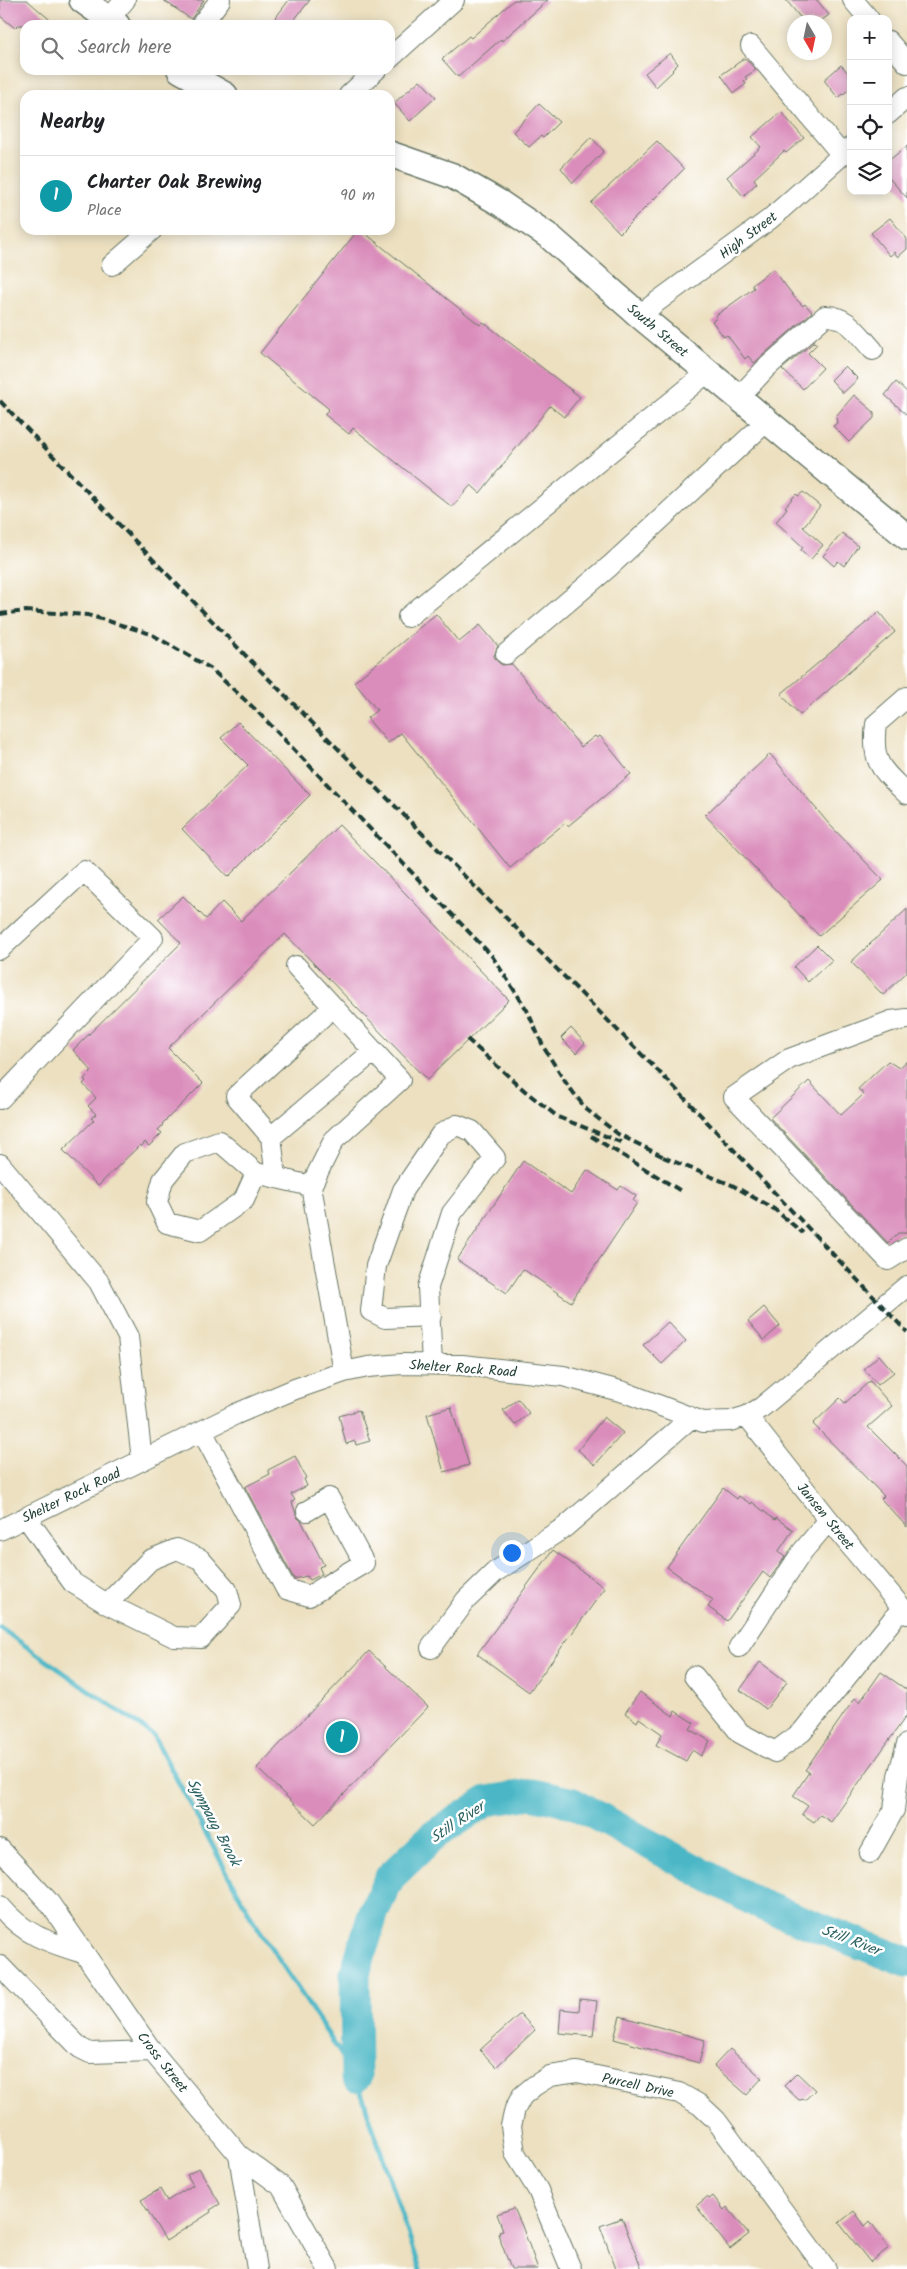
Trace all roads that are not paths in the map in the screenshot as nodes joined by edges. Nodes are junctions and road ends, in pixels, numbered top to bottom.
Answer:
1 (82, 0) edge
2 (125, 0) edge
3 (220, 0) edge
4 (454, 0) edge
5 (853, 0) edge
6 (865, 15) edge
7 (110, 20) edge
8 (114, 20) edge
9 (205, 20) edge
10 (751, 46) dead end
11 (892, 46) edge
12 (395, 53) edge
13 (907, 63) edge
14 (189, 75) edge
15 (370, 75) edge
16 (215, 90) edge
17 (354, 90) edge
18 (907, 97) edge
19 (892, 110) edge
20 (846, 151) edge
21 (395, 156) edge
22 (146, 235) edge
23 (112, 265) dead end
24 (639, 315) junction
25 (873, 350) dead end
26 (708, 372) junction
27 (738, 397) junction
28 (767, 421) junction
29 (907, 537) edge
30 (408, 618) dead end
31 (506, 654) dead end
32 (907, 697) edge
33 (907, 794) edge
34 (0, 949) edge
35 (296, 966) dead end
36 (333, 1007) junction
37 (907, 1018) edge
38 (374, 1051) junction
39 (0, 1099) edge
40 (272, 1137) junction
41 (0, 1164) edge
42 (256, 1173) junction
43 (276, 1178) junction
44 (311, 1186) junction
45 (907, 1248) edge
46 (907, 1286) edge
47 (431, 1316) junction
48 (432, 1364) junction
49 (344, 1372) junction
50 (747, 1416) junction
51 (691, 1418) junction
52 (202, 1431) junction
53 (142, 1460) junction
54 (307, 1511) dead end
55 (26, 1517) junction
56 (829, 1520) junction
57 (0, 1530) edge
58 (107, 1604) junction
59 (905, 1611) edge
60 (739, 1647) dead end
61 (431, 1648) dead end
62 (694, 1676) dead end
63 (907, 1744) edge
64 (0, 1849) edge
65 (870, 1853) dead end
66 (2, 1914) edge
67 (83, 1953) junction
68 (0, 1966) edge
69 (152, 2051) junction
70 (239, 2155) junction
71 (257, 2269) edge
72 (328, 2269) edge
73 (571, 2269) edge
74 (826, 2269) edge

1 - 7 main road
2 - 8 street
3 - 9 street
4 - 12 street
5 - 6 street
10 - 20 street
11 - 13 street
14 - 16 main road
15 - 17 street
18 - 19 street
20 - 24 street, High Street
21 - 24 main road, South Street
22 - 23 street
24 - 26 main road, South Street
25 - 27 street
26 - 27 main road, South Street
26 - 30 street
27 - 28 main road, South Street
28 - 29 main road, South Street
28 - 31 street
32 - 33 street
34 - 39 street
35 - 36 street
36 - 38 street
36 - 40 street
37 - 45 street
38 - 40 street
38 - 44 street
40 - 43 street
41 - 53 street
42 - 42 street
42 - 43 street
43 - 44 street
44 - 49 street
46 - 50 street, Shelter Rock Road
47 - 47 street
47 - 48 street
48 - 49 street, Shelter Rock Road
48 - 51 street, Shelter Rock Road
49 - 52 street, Shelter Rock Road
50 - 51 street, Shelter Rock Road
50 - 56 street, Jansen Street
51 - 61 street
52 - 53 street, Shelter Rock Road
52 - 54 street
53 - 55 street, Shelter Rock Road
55 - 57 street, Shelter Rock Road
55 - 58 street
56 - 59 street, Jansen Street
56 - 60 street
58 - 58 street
59 - 62 street
63 - 65 street
64 - 67 street, Cross Street
66 - 67 street
67 - 69 street, Cross Street
68 - 69 street
69 - 70 street, Cross Street
70 - 71 street
70 - 72 street, Cross Street
73 - 74 street, Purcell Drive

